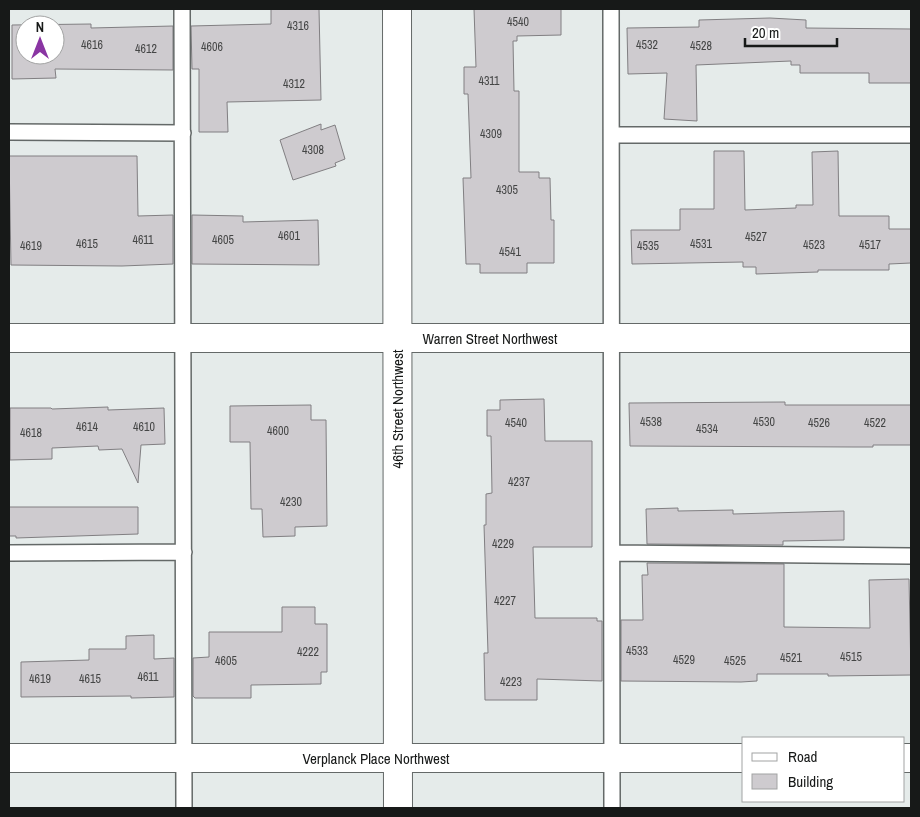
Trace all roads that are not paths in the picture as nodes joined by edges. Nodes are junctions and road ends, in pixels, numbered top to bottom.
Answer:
1 (182, 9) edge
2 (397, 9) edge
3 (611, 9) edge
4 (9, 132) edge
5 (183, 133) junction
6 (612, 135) junction
7 (911, 135) edge
8 (9, 338) edge
9 (183, 338) junction
10 (397, 338) junction
11 (612, 338) junction
12 (911, 338) edge
13 (184, 552) junction
14 (9, 553) edge
15 (612, 553) junction
16 (911, 556) edge
17 (9, 758) edge
18 (184, 758) junction
19 (398, 758) junction
20 (612, 758) junction
21 (742, 758) edge
22 (184, 808) edge
23 (398, 808) edge
24 (612, 808) edge

1 - 5 lane
2 - 10 street, 46th Street Northwest
3 - 6 lane
4 - 5 lane
5 - 9 lane
6 - 7 lane
6 - 11 lane
8 - 9 street, Warren Street Northwest
9 - 10 street, Warren Street Northwest
9 - 13 lane
10 - 11 street, Warren Street Northwest
10 - 19 street, 46th Street Northwest
11 - 12 street, Warren Street Northwest
11 - 15 lane
13 - 14 lane
13 - 18 lane
15 - 16 lane
15 - 20 lane
17 - 18 street, Verplanck Place Northwest
18 - 19 street, Verplanck Place Northwest
18 - 22 lane
19 - 20 street, Verplanck Place Northwest
19 - 23 street, 46th Street Northwest
20 - 21 street, Verplanck Place Northwest
20 - 24 lane

